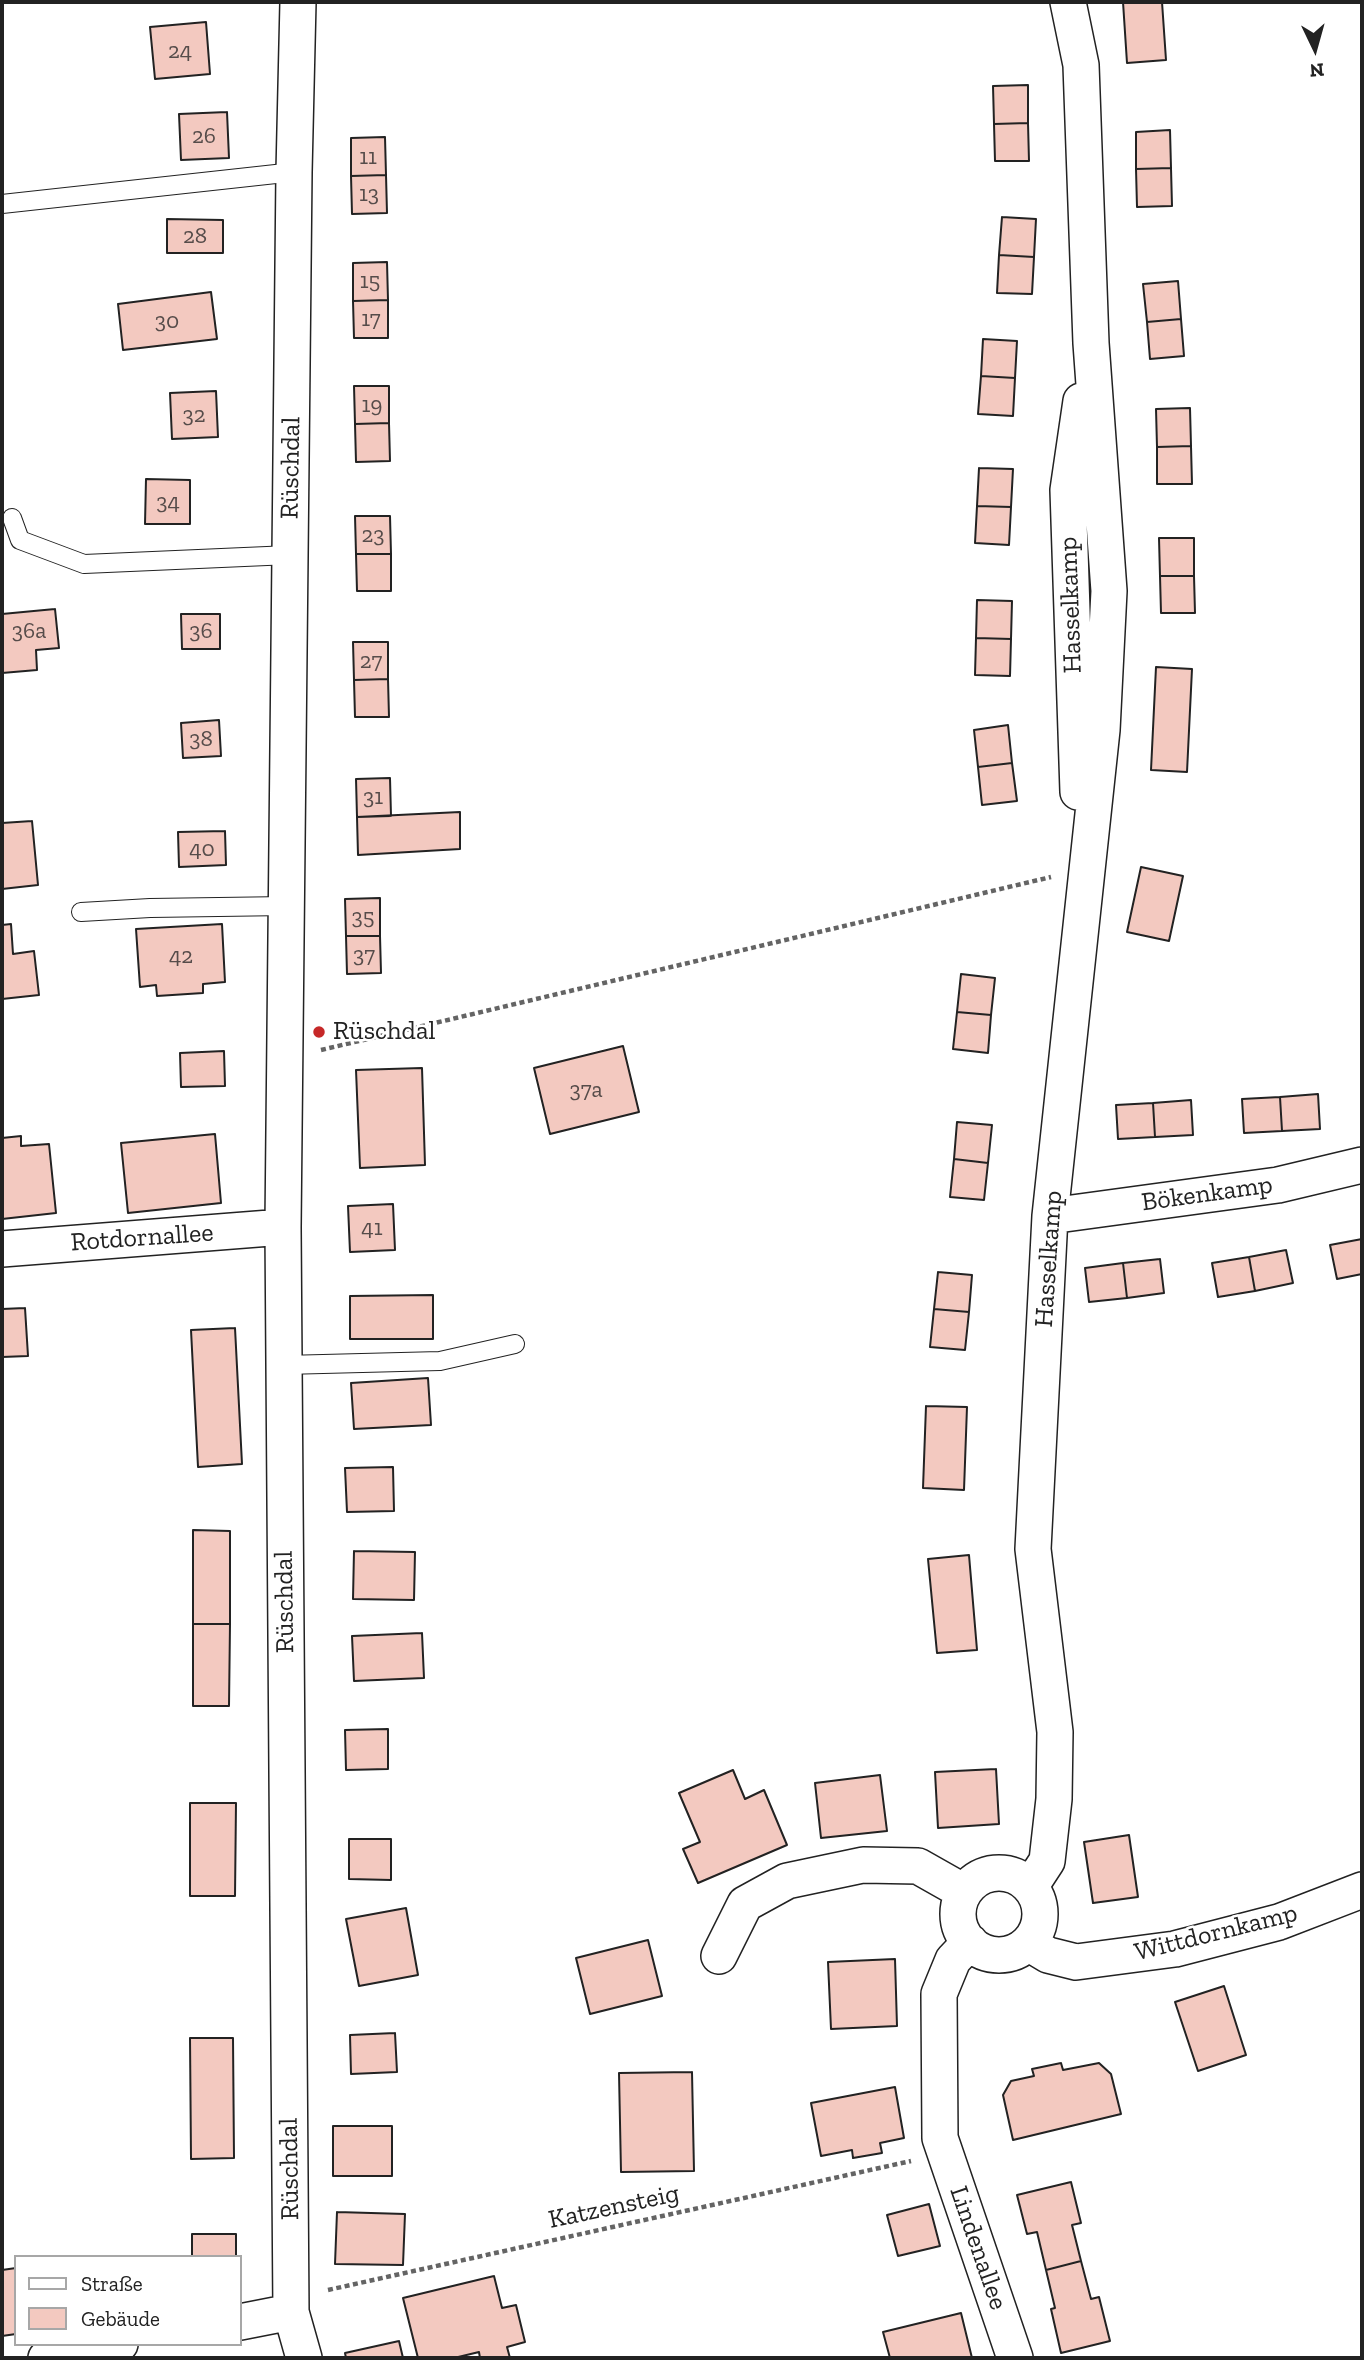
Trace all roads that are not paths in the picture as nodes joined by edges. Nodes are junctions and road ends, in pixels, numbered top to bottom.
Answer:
1 (298, 2) edge
2 (1068, 2) edge
3 (294, 172) junction
4 (2, 204) edge
5 (12, 518) dead end
6 (290, 555) junction
7 (287, 906) junction
8 (81, 912) dead end
9 (1362, 1165) edge
10 (1050, 1216) junction
11 (283, 1227) junction
12 (2, 1248) edge
13 (515, 1344) dead end
14 (284, 1364) junction
15 (1030, 1886) junction
16 (1362, 1890) edge
17 (964, 1892) junction
18 (970, 1942) junction
19 (1028, 1943) junction
20 (719, 1956) dead end
21 (291, 2305) junction
22 (242, 2321) edge
23 (109, 2346) edge
24 (46, 2358) edge
25 (304, 2358) edge
26 (1015, 2358) edge

1 - 3 street, Rüschdal
2 - 10 street, Hasselkamp
3 - 4 lane
3 - 6 street, Rüschdal
5 - 6 lane
6 - 7 street, Rüschdal
7 - 8 lane
7 - 11 street, Rüschdal
9 - 10 street, Bökenkamp
10 - 15 street, Hasselkamp
11 - 12 street, Rotdornallee
11 - 14 street, Rüschdal
13 - 14 lane
14 - 21 street, Rüschdal
15 - 17 street
15 - 19 street
16 - 19 street, Wittdornkamp
17 - 18 street
17 - 20 street
18 - 19 street
18 - 26 street, Lindenallee
21 - 22 street
21 - 25 street, Rüschdal
23 - 24 street

